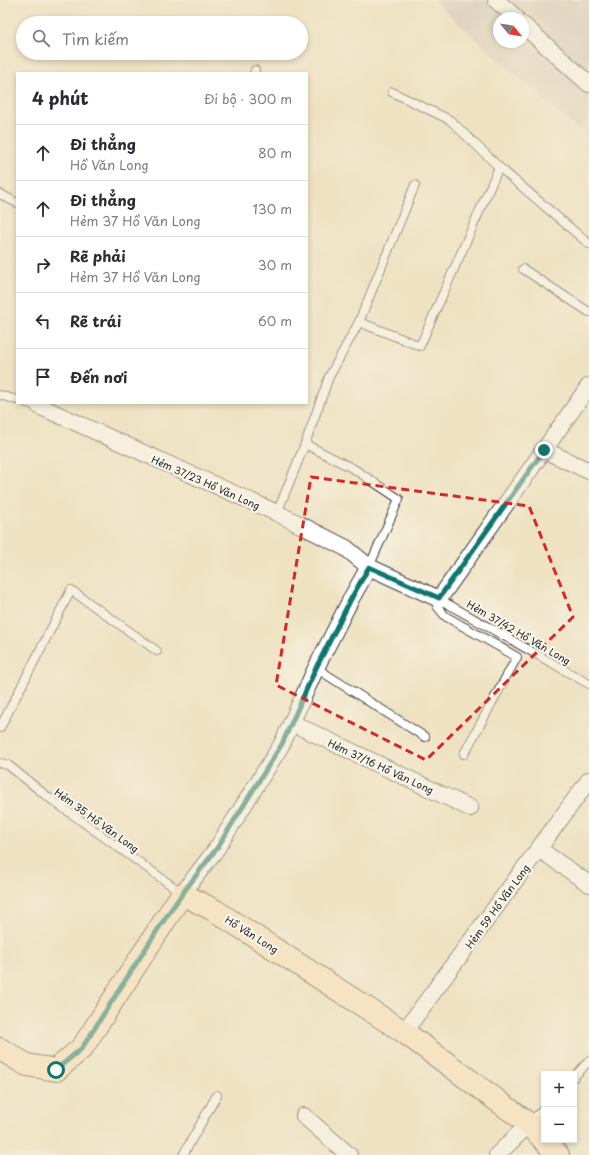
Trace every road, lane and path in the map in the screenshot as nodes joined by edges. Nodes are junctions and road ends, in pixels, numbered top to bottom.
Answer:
1 (496, 0) edge
2 (509, 12) edge
3 (529, 29) edge
4 (589, 84) edge
5 (392, 92) dead end
6 (499, 167) junction
7 (415, 185) dead end
8 (0, 194) edge
9 (16, 202) edge
10 (589, 244) edge
11 (523, 269) dead end
12 (589, 312) edge
13 (359, 322) junction
14 (589, 386) edge
15 (0, 395) edge
16 (16, 400) edge
17 (35, 404) edge
18 (305, 444) junction
19 (544, 450) junction
20 (589, 471) edge
21 (277, 513) junction
22 (369, 567) junction
23 (439, 598) junction
24 (157, 651) dead end
25 (316, 668) junction
26 (589, 684) edge
27 (292, 723) junction
28 (0, 728) edge
29 (426, 737) dead end
30 (464, 754) dead end
31 (0, 764) edge
32 (589, 780) edge
33 (470, 808) dead end
34 (539, 849) junction
35 (589, 884) edge
36 (182, 894) junction
37 (404, 1032) junction
38 (0, 1049) edge
39 (589, 1061) edge
40 (577, 1074) edge
41 (217, 1095) dead end
42 (541, 1111) edge
43 (304, 1116) dead end
44 (529, 1124) junction
45 (541, 1137) edge
46 (547, 1143) edge
47 (184, 1155) edge
48 (349, 1155) edge
49 (497, 1155) edge
50 (558, 1155) edge

1 - 2 street
3 - 4 street
5 - 6 lane
6 - 10 lane
6 - 13 lane
7 - 13 lane
8 - 9 lane
11 - 12 lane
13 - 18 lane
14 - 19 street
15 - 16 lane
17 - 21 street, Hẻm 37/23 Hồ Văn Long
18 - 21 lane
18 - 22 lane
19 - 20 street
19 - 23 street
21 - 22 street, Hẻm 37/23 Hồ Văn Long
22 - 23 street, Hẻm 37/23 Hồ Văn Long
22 - 25 street
23 - 26 lane, Hẻm 37/42 Hồ Văn Long
23 - 30 lane
24 - 28 lane
25 - 27 street
25 - 29 lane
27 - 33 street, Hẻm 37/16 Hồ Văn Long
27 - 36 street
31 - 36 lane, Hẻm 35 Hồ Văn Long
32 - 34 street, Hẻm 59 Hồ Văn Long
34 - 35 street
34 - 37 street, Hẻm 59 Hồ Văn Long
36 - 37 street, Hồ Văn Long
36 - 38 street
37 - 44 street, Hồ Văn Long
39 - 40 lane
41 - 47 lane
42 - 44 lane
43 - 48 street
44 - 45 street, Hồ Văn Long
44 - 49 street
46 - 50 street, Hồ Văn Long

